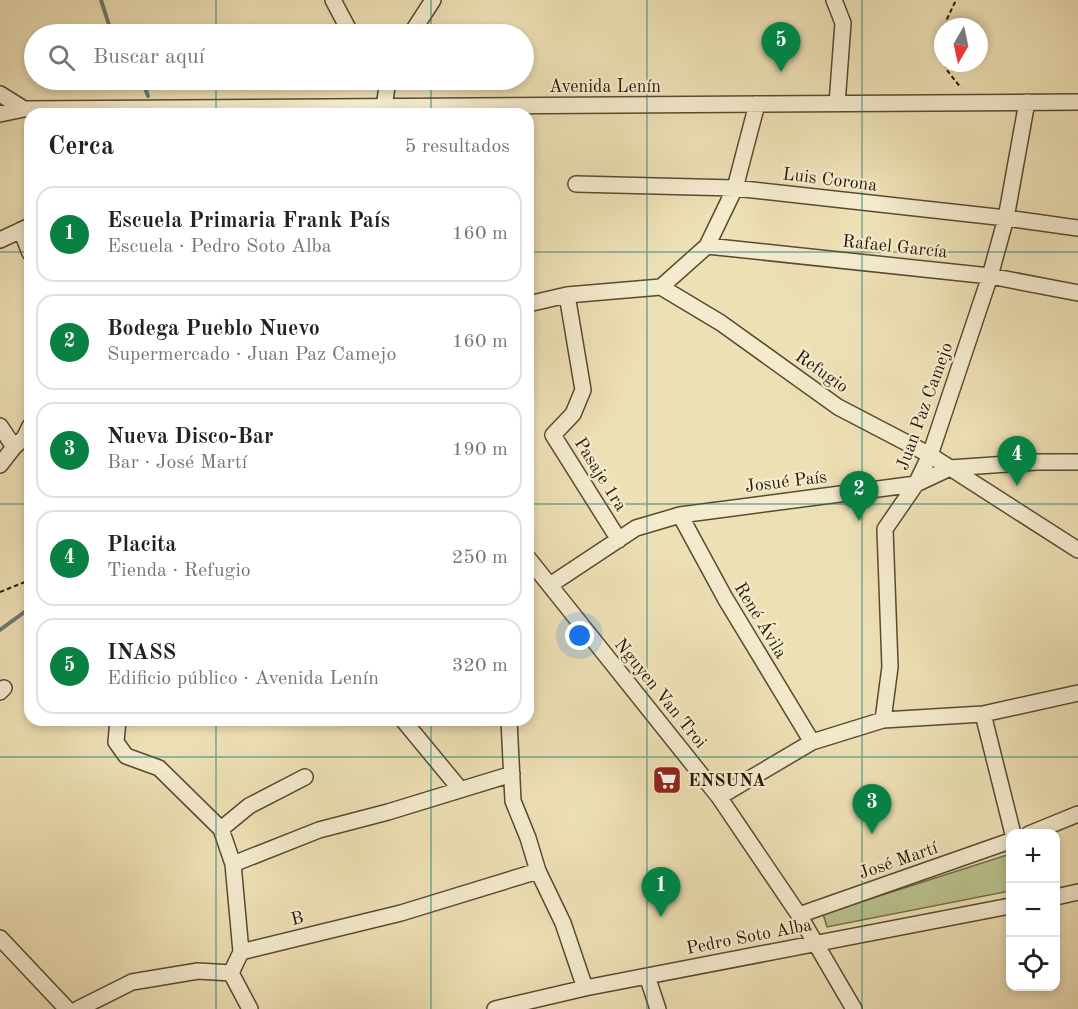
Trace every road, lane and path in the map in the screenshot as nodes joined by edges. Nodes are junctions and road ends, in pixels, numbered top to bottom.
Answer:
1 (333, 0) edge
2 (434, 0) edge
3 (834, 0) edge
4 (956, 0) edge
5 (947, 18) edge
6 (346, 24) edge
7 (418, 24) edge
8 (948, 72) edge
9 (387, 90) edge
10 (0, 94) edge
11 (1027, 102) junction
12 (1078, 102) edge
13 (972, 103) junction
14 (757, 104) junction
15 (837, 104) junction
16 (384, 107) junction
17 (331, 108) edge
18 (24, 109) joint
19 (0, 114) edge
20 (576, 184) dead end
21 (735, 188) junction
22 (1006, 218) junction
23 (24, 228) edge
24 (1078, 228) edge
25 (0, 240) edge
26 (707, 246) junction
27 (990, 276) junction
28 (661, 288) junction
29 (1078, 293) edge
30 (567, 295) junction
31 (534, 303) edge
32 (0, 426) edge
33 (24, 438) edge
34 (14, 447) junction
35 (930, 455) junction
36 (1078, 462) edge
37 (0, 465) edge
38 (950, 468) junction
39 (916, 484) junction
40 (680, 515) junction
41 (619, 540) junction
42 (1078, 550) edge
43 (534, 565) edge
44 (24, 582) edge
45 (550, 585) junction
46 (0, 592) edge
47 (1078, 693) edge
48 (983, 714) junction
49 (884, 720) junction
50 (117, 726) edge
51 (408, 726) edge
52 (509, 726) edge
53 (812, 742) junction
54 (512, 774) junction
55 (305, 777) dead end
56 (460, 789) junction
57 (719, 797) junction
58 (1078, 814) edge
59 (220, 829) junction
60 (1012, 829) edge
61 (1041, 829) edge
62 (1006, 843) edge
63 (233, 864) junction
64 (538, 871) junction
65 (1078, 892) edge
66 (1060, 896) edge
67 (1006, 907) edge
68 (799, 915) junction
69 (1, 942) edge
70 (815, 943) junction
71 (241, 952) junction
72 (231, 973) junction
73 (647, 976) junction
74 (585, 988) junction
75 (67, 1009) edge
76 (78, 1009) edge
77 (250, 1009) edge
78 (495, 1009) edge
79 (658, 1009) edge
80 (854, 1009) edge

1 - 6 street
2 - 7 street
3 - 15 street
4 - 5 path
8 - 13 path
9 - 16 street
10 - 18 street
11 - 12 street, Avenida Lenín
11 - 13 street, Avenida Lenín
11 - 22 street, Juan Paz Camejo
13 - 15 street, Avenida Lenín
14 - 15 street, Avenida Lenín
14 - 16 street, Avenida Lenín
14 - 21 street
16 - 17 street, Avenida Lenín
18 - 19 street, Avenida Lenín
20 - 21 street, Luis Corona
21 - 22 street, Luis Corona
21 - 26 street
22 - 24 street, Luis Corona
22 - 27 street, Juan Paz Camejo
23 - 25 street
26 - 27 street, Rafael García
26 - 28 street
27 - 29 street, Rafael García
27 - 35 street, Juan Paz Camejo
28 - 30 street
28 - 35 street, Refugio
30 - 31 street
30 - 41 street, Pasaje 1ra
32 - 34 street
33 - 34 street
34 - 37 street
35 - 38 street, Refugio
35 - 39 street, Juan Paz Camejo
36 - 38 street, Josué País
38 - 39 street, Josué País
38 - 42 street, Refugio
39 - 40 street, Josué País
39 - 49 street, Juan Paz Camejo
40 - 41 street, Josué País
40 - 53 street, René Ávila
41 - 45 street, Josué País
43 - 45 street, Nguyen Van Troi
44 - 46 path
45 - 57 street, Nguyen Van Troi
47 - 48 street
48 - 49 street
48 - 60 street
49 - 53 street
50 - 59 street
51 - 56 street
52 - 54 street
53 - 57 street
54 - 56 street
54 - 64 street
55 - 59 street
56 - 63 street
57 - 68 street, Nguyen Van Troi
58 - 61 street
59 - 63 street
62 - 68 street, José Martí
63 - 71 street
64 - 71 street, B
64 - 74 street
65 - 66 street
67 - 70 street, Pedro Soto Alba
68 - 70 street, Nguyen Van Troi
69 - 75 street
70 - 73 street, Pedro Soto Alba
70 - 80 street, Nguyen Van Troi
71 - 72 street
72 - 76 street
72 - 77 street
73 - 74 street, Pedro Soto Alba
73 - 79 street
74 - 78 street, Pedro Soto Alba

